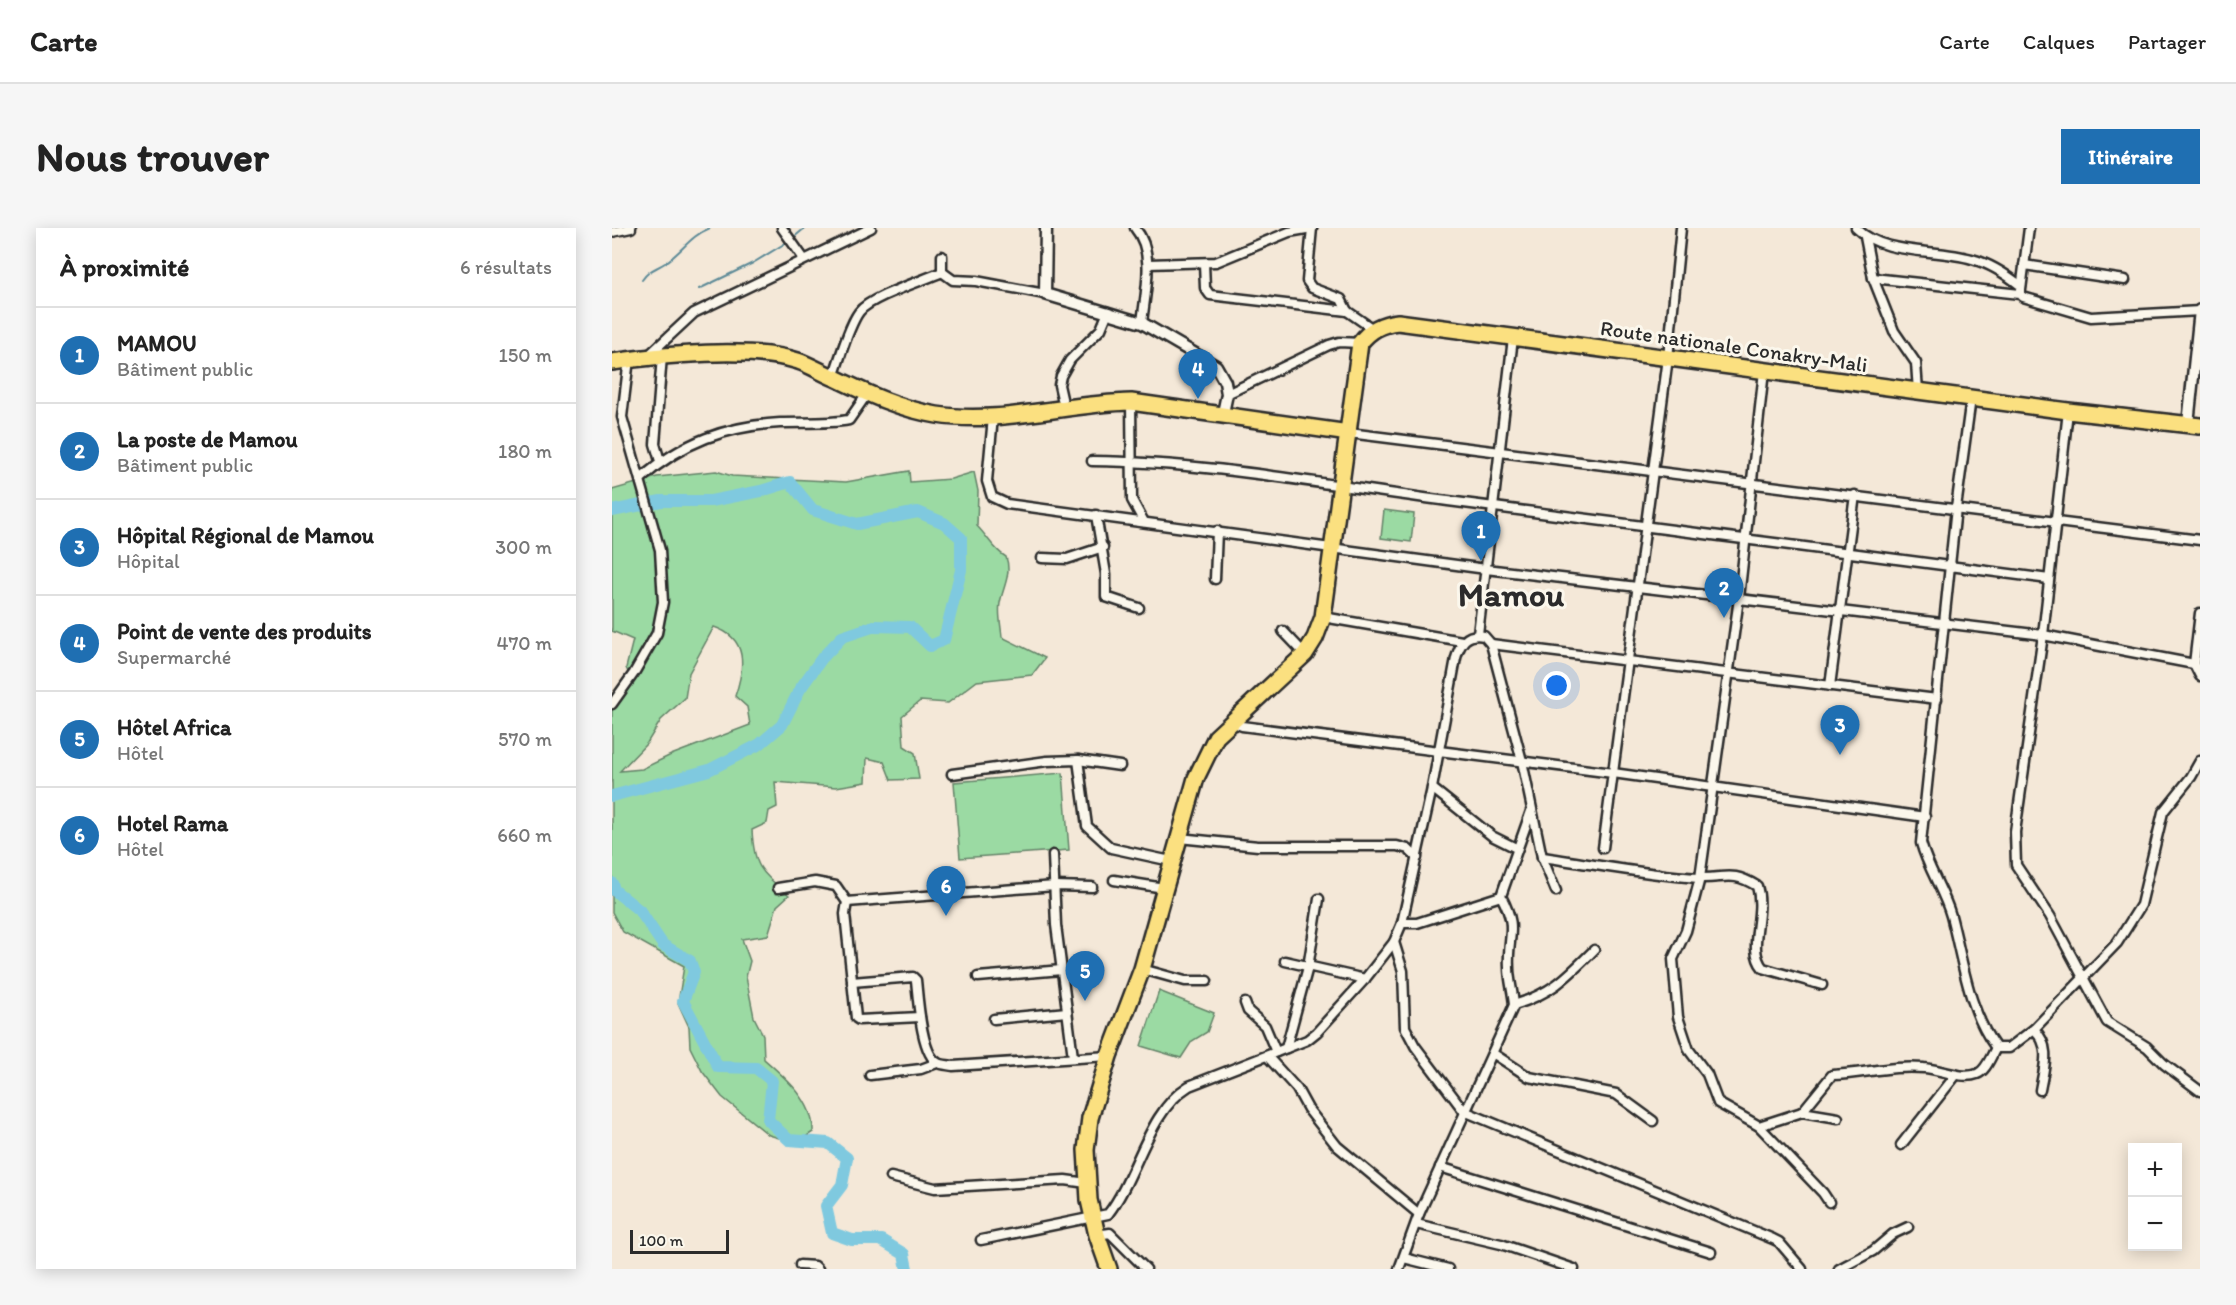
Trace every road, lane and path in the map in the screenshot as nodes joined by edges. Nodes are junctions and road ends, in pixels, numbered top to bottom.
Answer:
1 (631, 228) edge
2 (782, 228) edge
3 (871, 228) edge
4 (1046, 228) edge
5 (1135, 228) edge
6 (1312, 228) edge
7 (1681, 228) edge
8 (1856, 228) edge
9 (2029, 228) edge
10 (612, 232) edge
11 (1865, 237) junction
12 (942, 256) dead end
13 (804, 259) junction
14 (1204, 263) junction
15 (1148, 264) junction
16 (2024, 265) junction
17 (942, 272) junction
18 (1874, 278) junction
19 (2125, 280) dead end
20 (2021, 290) junction
21 (1045, 294) junction
22 (1347, 311) junction
23 (2200, 311) edge
24 (1108, 312) junction
25 (1142, 323) junction
26 (1373, 329) junction
27 (1514, 338) junction
28 (1360, 343) junction
29 (654, 357) junction
30 (1668, 358) junction
31 (628, 359) junction
32 (612, 362) edge
33 (1764, 371) junction
34 (832, 377) junction
35 (1918, 392) junction
36 (867, 394) junction
37 (1227, 394) junction
38 (1971, 398) junction
39 (1131, 402) junction
40 (1064, 407) junction
41 (2068, 411) junction
42 (1223, 413) junction
43 (993, 417) junction
44 (2194, 425) edge
45 (1349, 433) junction
46 (1500, 451) junction
47 (660, 461) junction
48 (1092, 461) dead end
49 (1131, 461) junction
50 (1651, 471) junction
51 (642, 478) junction
52 (1752, 483) junction
53 (1341, 487) junction
54 (1855, 495) junction
55 (1493, 507) junction
56 (1956, 508) junction
57 (1096, 515) junction
58 (2055, 521) junction
59 (1144, 522) junction
60 (1643, 528) junction
61 (1217, 531) junction
62 (1745, 540) junction
63 (2200, 540) edge
64 (1332, 546) junction
65 (1102, 547) junction
66 (1847, 552) junction
67 (1042, 558) dead end
68 (1950, 566) junction
69 (1486, 569) junction
70 (1215, 579) dead end
71 (2049, 579) junction
72 (1637, 585) junction
73 (1738, 598) junction
74 (1139, 608) dead end
75 (1839, 610) junction
76 (2200, 613) edge
77 (1323, 617) junction
78 (1944, 621) junction
79 (1283, 631) dead end
80 (1478, 634) junction
81 (2043, 634) junction
82 (1462, 642) junction
83 (1491, 644) junction
84 (1305, 654) junction
85 (1627, 661) junction
86 (2194, 664) junction
87 (1728, 673) junction
88 (2200, 676) edge
89 (1830, 686) junction
90 (612, 688) edge
91 (622, 690) junction
92 (1937, 699) junction
93 (612, 704) edge
94 (1231, 722) junction
95 (1438, 750) junction
96 (1078, 760) junction
97 (2200, 760) edge
98 (1522, 761) junction
99 (1120, 766) dead end
100 (1612, 773) junction
101 (952, 774) dead end
102 (1713, 787) junction
103 (1432, 788) junction
104 (1532, 810) junction
105 (1925, 817) junction
106 (1179, 837) junction
107 (1516, 848) junction
108 (1603, 848) dead end
109 (1053, 855) dead end
110 (1542, 857) junction
111 (1417, 858) junction
112 (1172, 861) junction
113 (1700, 878) junction
114 (1114, 880) dead end
115 (1055, 886) junction
116 (1092, 887) dead end
117 (778, 888) dead end
118 (1164, 888) junction
119 (1556, 891) dead end
120 (1501, 896) junction
121 (1319, 899) dead end
122 (847, 902) junction
123 (1402, 923) junction
124 (1394, 942) junction
125 (1594, 951) dead end
126 (1285, 961) dead end
127 (1308, 967) junction
128 (1142, 969) junction
129 (1062, 970) junction
130 (978, 977) dead end
131 (2083, 978) junction
132 (1365, 979) junction
133 (1207, 981) dead end
134 (852, 982) junction
135 (1822, 985) dead end
136 (1245, 1004) dead end
137 (1514, 1005) junction
138 (1067, 1012) junction
139 (920, 1017) junction
140 (994, 1019) dead end
141 (2034, 1029) junction
142 (1286, 1048) junction
143 (1995, 1048) junction
144 (1276, 1052) junction
145 (1494, 1054) junction
146 (1110, 1056) junction
147 (1267, 1056) junction
148 (1073, 1057) junction
149 (937, 1063) junction
150 (870, 1075) dead end
151 (1956, 1076) junction
152 (2040, 1090) dead end
153 (2200, 1091) edge
154 (1464, 1111) junction
155 (1802, 1112) junction
156 (1838, 1118) dead end
157 (1653, 1121) dead end
158 (1759, 1126) junction
159 (1901, 1145) dead end
160 (1440, 1167) junction
161 (891, 1177) dead end
162 (1087, 1183) junction
163 (1829, 1202) dead end
164 (1419, 1214) junction
165 (1092, 1217) junction
166 (1416, 1224) junction
167 (1908, 1227) dead end
168 (1097, 1235) junction
169 (981, 1240) dead end
170 (1711, 1252) dead end
171 (1404, 1257) junction
172 (800, 1265) dead end
173 (818, 1269) edge
174 (1109, 1269) edge
175 (1146, 1269) edge
176 (1400, 1269) edge
177 (1448, 1269) edge
178 (1574, 1269) edge
179 (1802, 1269) edge
180 (1839, 1269) edge

1 - 10 street
2 - 13 street
3 - 13 street
4 - 21 street
5 - 15 street
6 - 14 street
6 - 22 street
7 - 30 street
8 - 11 street
9 - 16 street
11 - 18 street
11 - 20 street
12 - 17 street
13 - 29 street
14 - 15 street
14 - 22 street
15 - 25 street
16 - 19 street
16 - 20 street
17 - 21 street
17 - 34 street
18 - 20 street
18 - 35 street
20 - 23 street
21 - 24 street
22 - 26 street
23 - 44 street
24 - 25 street
24 - 40 street
25 - 37 street
26 - 27 highway, Route nationale Conakry-Mali
26 - 28 highway
27 - 30 highway, Route nationale Conakry-Mali
27 - 46 street
28 - 37 street
28 - 45 highway
29 - 31 highway
29 - 34 highway
29 - 47 street
30 - 33 highway, Route nationale Conakry-Mali
30 - 50 street
31 - 32 highway
31 - 51 street
33 - 35 highway, Route nationale Conakry-Mali
33 - 52 street
34 - 36 highway
35 - 38 highway, Route nationale Conakry-Mali
36 - 43 highway
36 - 47 street
37 - 42 street
38 - 41 highway, Route nationale Conakry-Mali
38 - 56 street
39 - 40 highway
39 - 42 highway
39 - 49 street
40 - 43 highway
41 - 44 highway, Route nationale Conakry-Mali
41 - 58 street
42 - 45 highway
43 - 57 street
45 - 46 street
45 - 53 highway
46 - 50 street
46 - 55 street
47 - 51 street
48 - 49 street
49 - 53 street
49 - 59 street
50 - 52 street
50 - 60 street
51 - 91 street
52 - 54 street
52 - 62 street
53 - 55 street
53 - 64 highway
54 - 56 street
54 - 66 street
55 - 60 street
55 - 69 street
56 - 58 street
56 - 68 street
57 - 59 street
57 - 65 street
58 - 63 street
58 - 71 street
59 - 61 street
60 - 62 street
60 - 72 street
61 - 64 street
61 - 70 street
62 - 66 street
62 - 73 street
64 - 69 street
64 - 77 highway
65 - 67 street
65 - 74 street
66 - 68 street
66 - 75 street
68 - 71 street
68 - 78 street
69 - 72 street
69 - 80 street
71 - 81 street
72 - 73 street
72 - 85 street
73 - 75 street
73 - 87 street
75 - 78 street
75 - 89 street
76 - 86 street
77 - 82 street
77 - 84 highway
78 - 81 street
78 - 92 street
79 - 84 street
80 - 82 street
80 - 83 street
81 - 86 street
81 - 131 street
82 - 95 street
83 - 85 street
83 - 98 street
84 - 94 highway
85 - 87 street
85 - 100 street
86 - 88 street
87 - 89 street
87 - 102 street
89 - 92 street
90 - 91 street
91 - 93 street
92 - 105 street
94 - 95 street
94 - 106 highway
95 - 98 street
95 - 103 street
96 - 99 street
96 - 101 street
96 - 112 street
97 - 131 street
98 - 100 street
98 - 104 street
100 - 102 street
100 - 108 street
102 - 105 street
102 - 113 street
103 - 107 street
103 - 111 street
104 - 107 street
104 - 110 street
105 - 143 street
106 - 111 street
106 - 112 highway
107 - 120 street
109 - 115 street
110 - 113 street
110 - 119 street
111 - 123 street
112 - 118 highway
113 - 135 street
113 - 158 street
114 - 118 street
115 - 116 street
115 - 122 street
115 - 129 street
117 - 122 street
118 - 128 highway
120 - 123 street
120 - 137 street
121 - 127 street
122 - 134 street
123 - 124 street
124 - 132 street
124 - 154 street
125 - 137 street
126 - 127 street
127 - 132 street
127 - 142 street
128 - 133 street
128 - 146 highway
129 - 130 street
129 - 138 street
131 - 141 street
131 - 153 street
132 - 142 street
134 - 139 street
134 - 139 street
136 - 144 street
137 - 145 street
138 - 140 street
138 - 148 street
139 - 149 street
141 - 143 street
141 - 152 street
142 - 144 street
143 - 151 street
144 - 147 street
145 - 154 street
145 - 157 street
146 - 148 street
146 - 162 highway
147 - 164 street
147 - 165 street
148 - 149 street
149 - 150 street
151 - 155 street
151 - 159 street
154 - 160 street
154 - 179 street
155 - 156 street
155 - 158 street
158 - 163 street
160 - 164 street
160 - 170 street
161 - 162 street
162 - 165 highway
164 - 166 street
165 - 168 highway
165 - 169 street
166 - 171 street
166 - 178 street
167 - 180 street
168 - 174 highway
168 - 175 street
171 - 176 street
171 - 177 street
172 - 173 street

